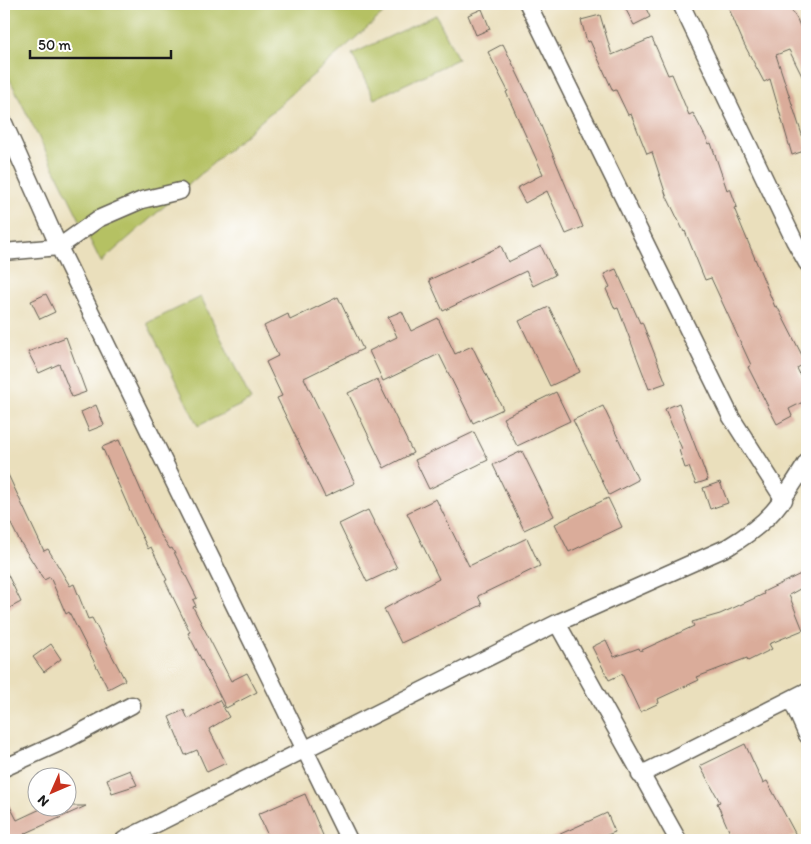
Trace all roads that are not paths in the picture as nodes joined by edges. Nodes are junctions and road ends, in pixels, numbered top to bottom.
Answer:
1 (528, 4) edge
2 (681, 4) edge
3 (4, 123) edge
4 (180, 192) dead end
5 (59, 247) junction
6 (4, 252) edge
7 (807, 263) edge
8 (807, 462) edge
9 (784, 500) junction
10 (557, 623) junction
11 (807, 691) edge
12 (791, 699) junction
13 (132, 706) dead end
14 (807, 735) edge
15 (306, 749) junction
16 (4, 768) edge
17 (640, 775) junction
18 (124, 840) edge
19 (349, 840) edge
20 (678, 840) edge

1 - 9 street
2 - 7 street
3 - 5 street
4 - 5 street
5 - 6 street
5 - 15 street
8 - 9 street
9 - 10 street
10 - 15 street
10 - 17 street
11 - 12 street
12 - 14 street
12 - 17 street
13 - 16 street
15 - 18 street
15 - 19 street
17 - 20 street

